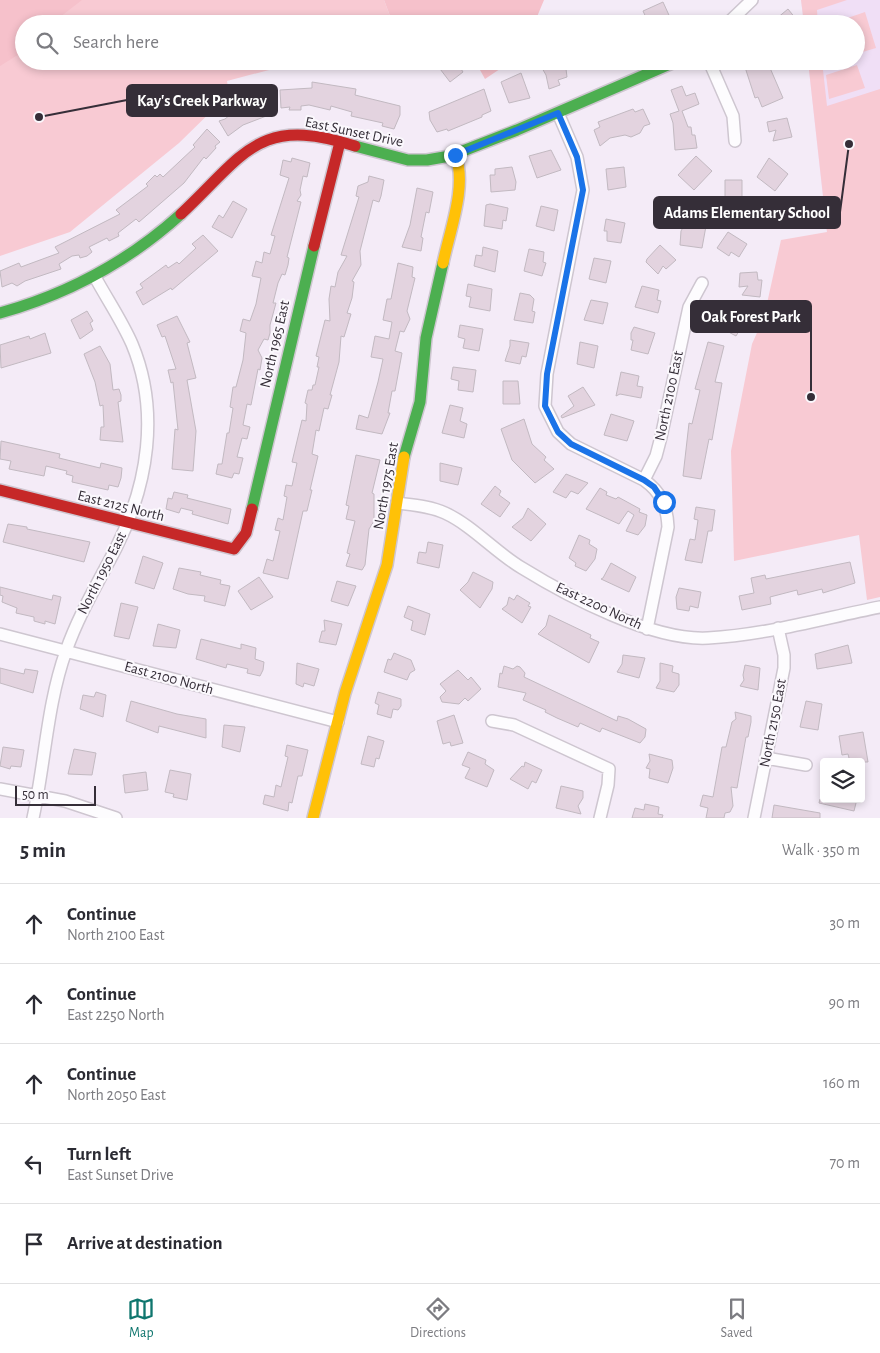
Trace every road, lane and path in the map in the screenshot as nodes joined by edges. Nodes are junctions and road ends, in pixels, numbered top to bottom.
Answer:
1 (752, 0) edge
2 (736, 15) edge
3 (656, 70) edge
4 (713, 70) edge
5 (558, 113) junction
6 (735, 141) dead end
7 (340, 142) junction
8 (455, 155) junction
9 (95, 277) junction
10 (702, 283) dead end
11 (0, 313) edge
12 (644, 480) junction
13 (0, 490) edge
14 (397, 503) junction
15 (127, 523) junction
16 (234, 550) joint
17 (880, 607) edge
18 (778, 628) junction
19 (647, 629) junction
20 (0, 634) edge
21 (66, 651) junction
22 (492, 720) dead end
23 (338, 722) junction
24 (766, 758) junction
25 (806, 765) dead end
26 (0, 788) edge
27 (38, 796) junction
28 (33, 818) edge
29 (116, 818) edge
30 (313, 818) edge
31 (600, 818) edge
32 (754, 818) edge

1 - 2 street
3 - 5 street, East Sunset Drive
4 - 6 street
5 - 8 street, East Sunset Drive
5 - 12 street
7 - 8 street, East Sunset Drive
7 - 9 street, East Sunset Drive
7 - 16 street, North 1965 East
8 - 14 street, North 1975 East
9 - 11 street, East Sunset Drive
9 - 15 street, North 1950 East
10 - 12 street, North 2100 East
12 - 19 street
13 - 15 street, East 2125 North
14 - 19 street, East 2200 North
14 - 23 street, North 1975 East
15 - 16 street, East 2125 North
15 - 21 street, North 1950 East
17 - 18 street, East 2200 North
18 - 19 street, East 2200 North
18 - 24 street, North 2150 East
20 - 21 street, East 2100 North
21 - 23 street, East 2100 North
21 - 27 street, North 1950 East
22 - 31 street
23 - 30 street, North 1975 East
24 - 25 street
24 - 32 street, North 2150 East
26 - 27 street
27 - 28 street, North 1950 East
27 - 29 street

